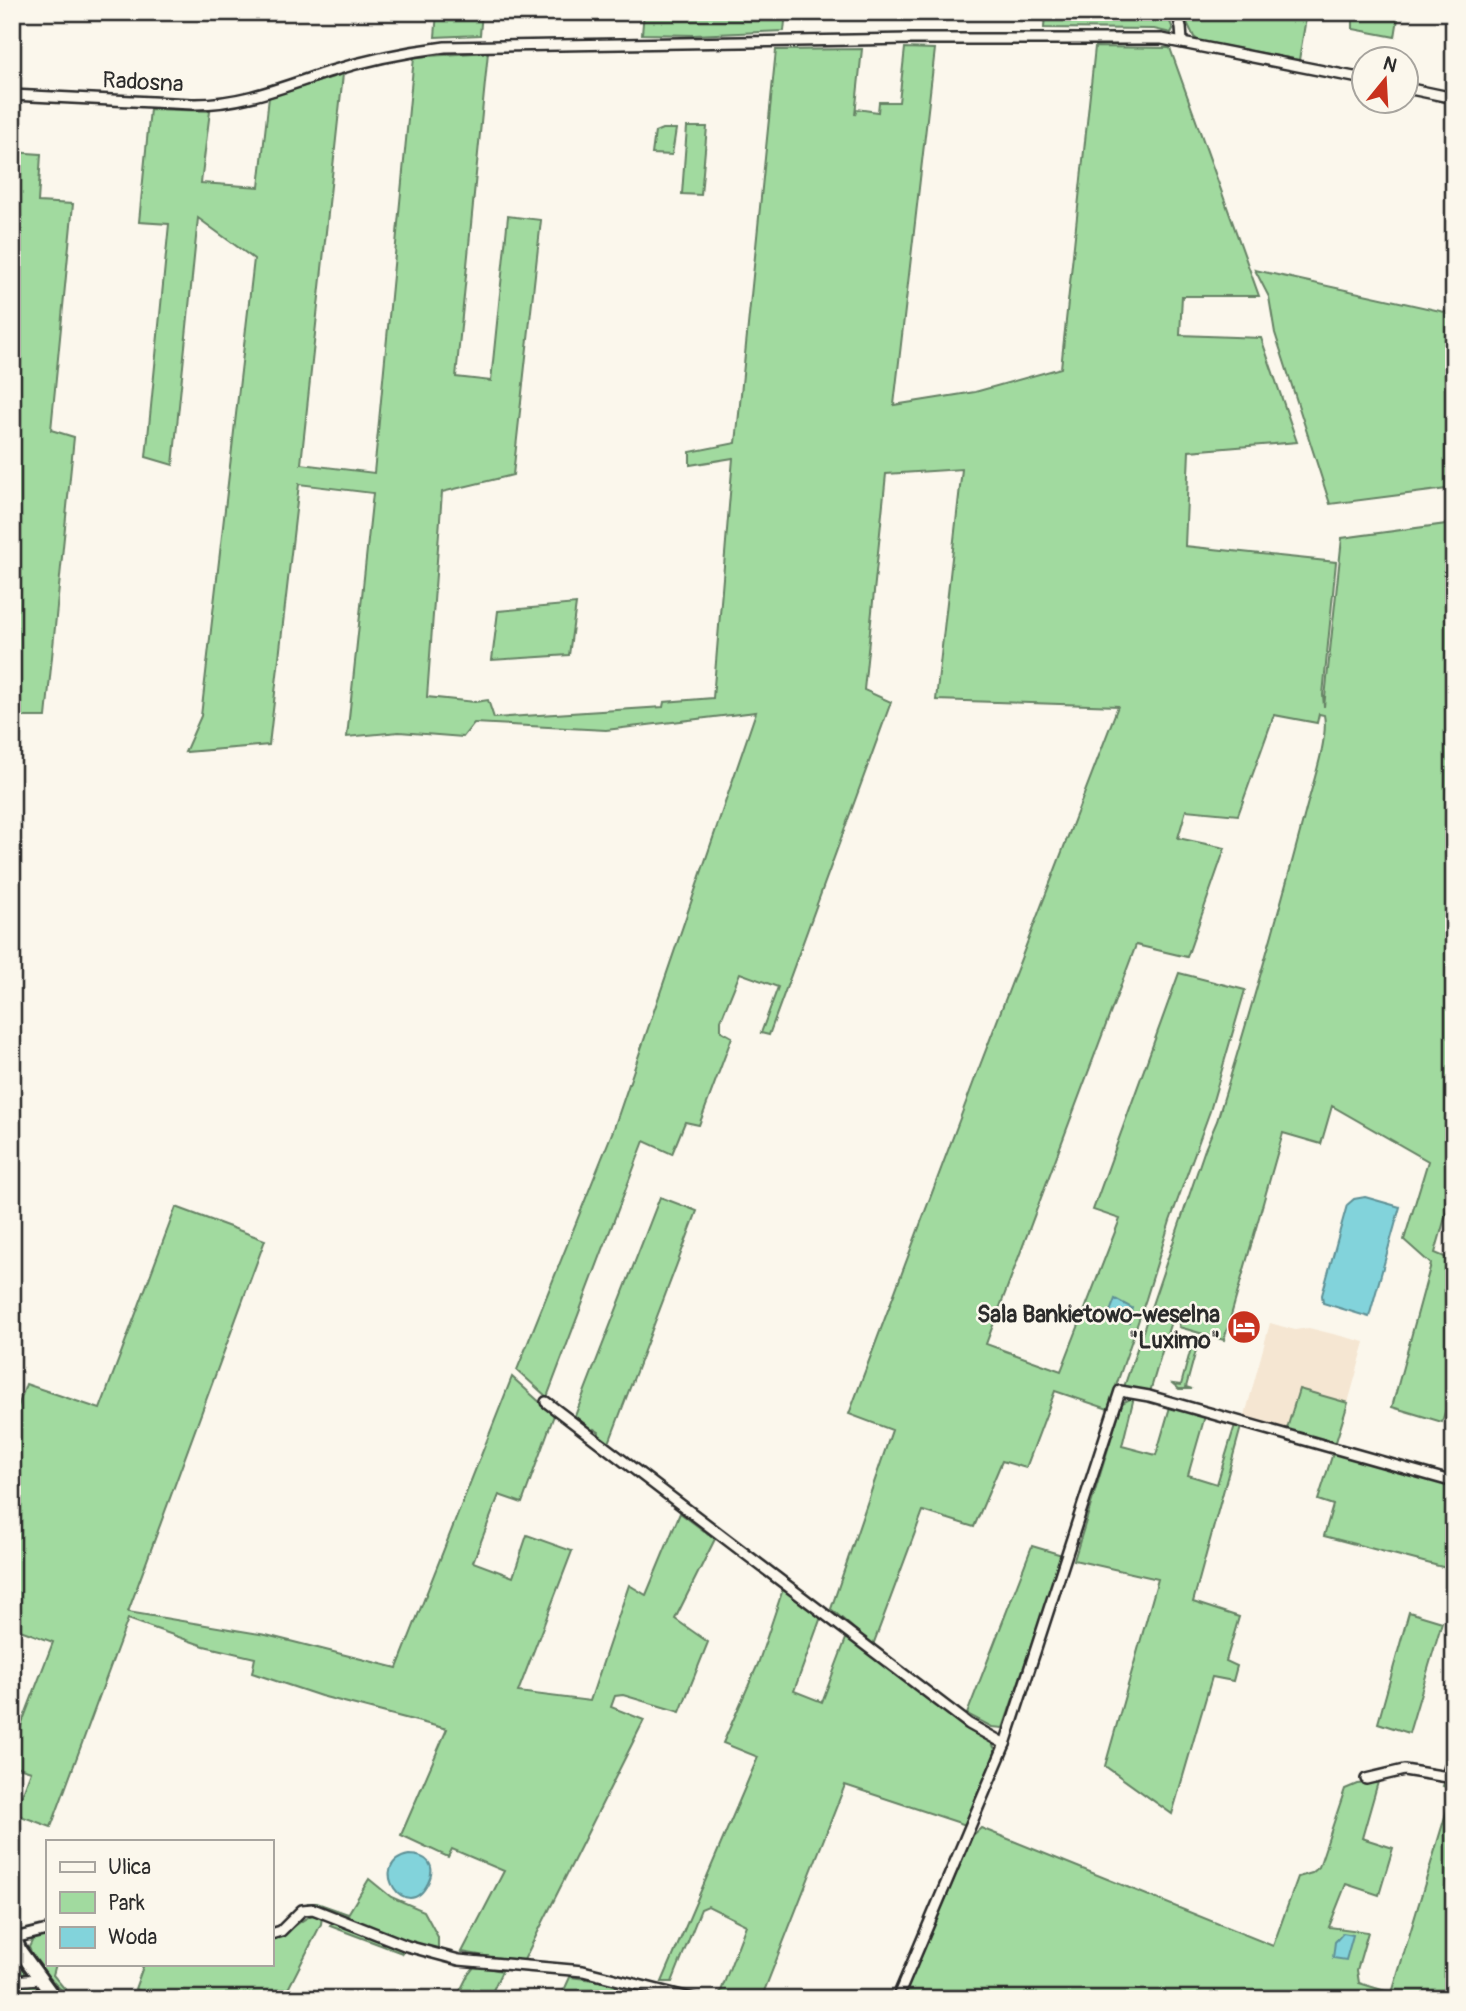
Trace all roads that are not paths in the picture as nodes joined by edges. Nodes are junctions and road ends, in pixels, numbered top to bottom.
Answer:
1 (1177, 12) edge
2 (1182, 41) junction
3 (1350, 76) edge
4 (1420, 91) edge
5 (12, 95) edge
6 (1454, 98) edge
7 (547, 1402) dead end
8 (1454, 1482) edge
9 (1005, 1744) junction
10 (1454, 1753) edge
11 (1450, 1777) edge
12 (1366, 1779) dead end
13 (46, 1930) edge
14 (273, 1933) edge
15 (13, 1935) edge
16 (39, 1979) junction
17 (12, 1981) edge
18 (55, 1999) edge
19 (694, 1999) edge
20 (897, 1999) edge

1 - 2 street
2 - 3 street, Radosna
2 - 5 street, Radosna
4 - 6 street
7 - 9 street
8 - 9 street
9 - 20 street
10 - 11 street
11 - 12 street
13 - 15 street
14 - 19 street
15 - 16 street
16 - 17 street
16 - 18 street

